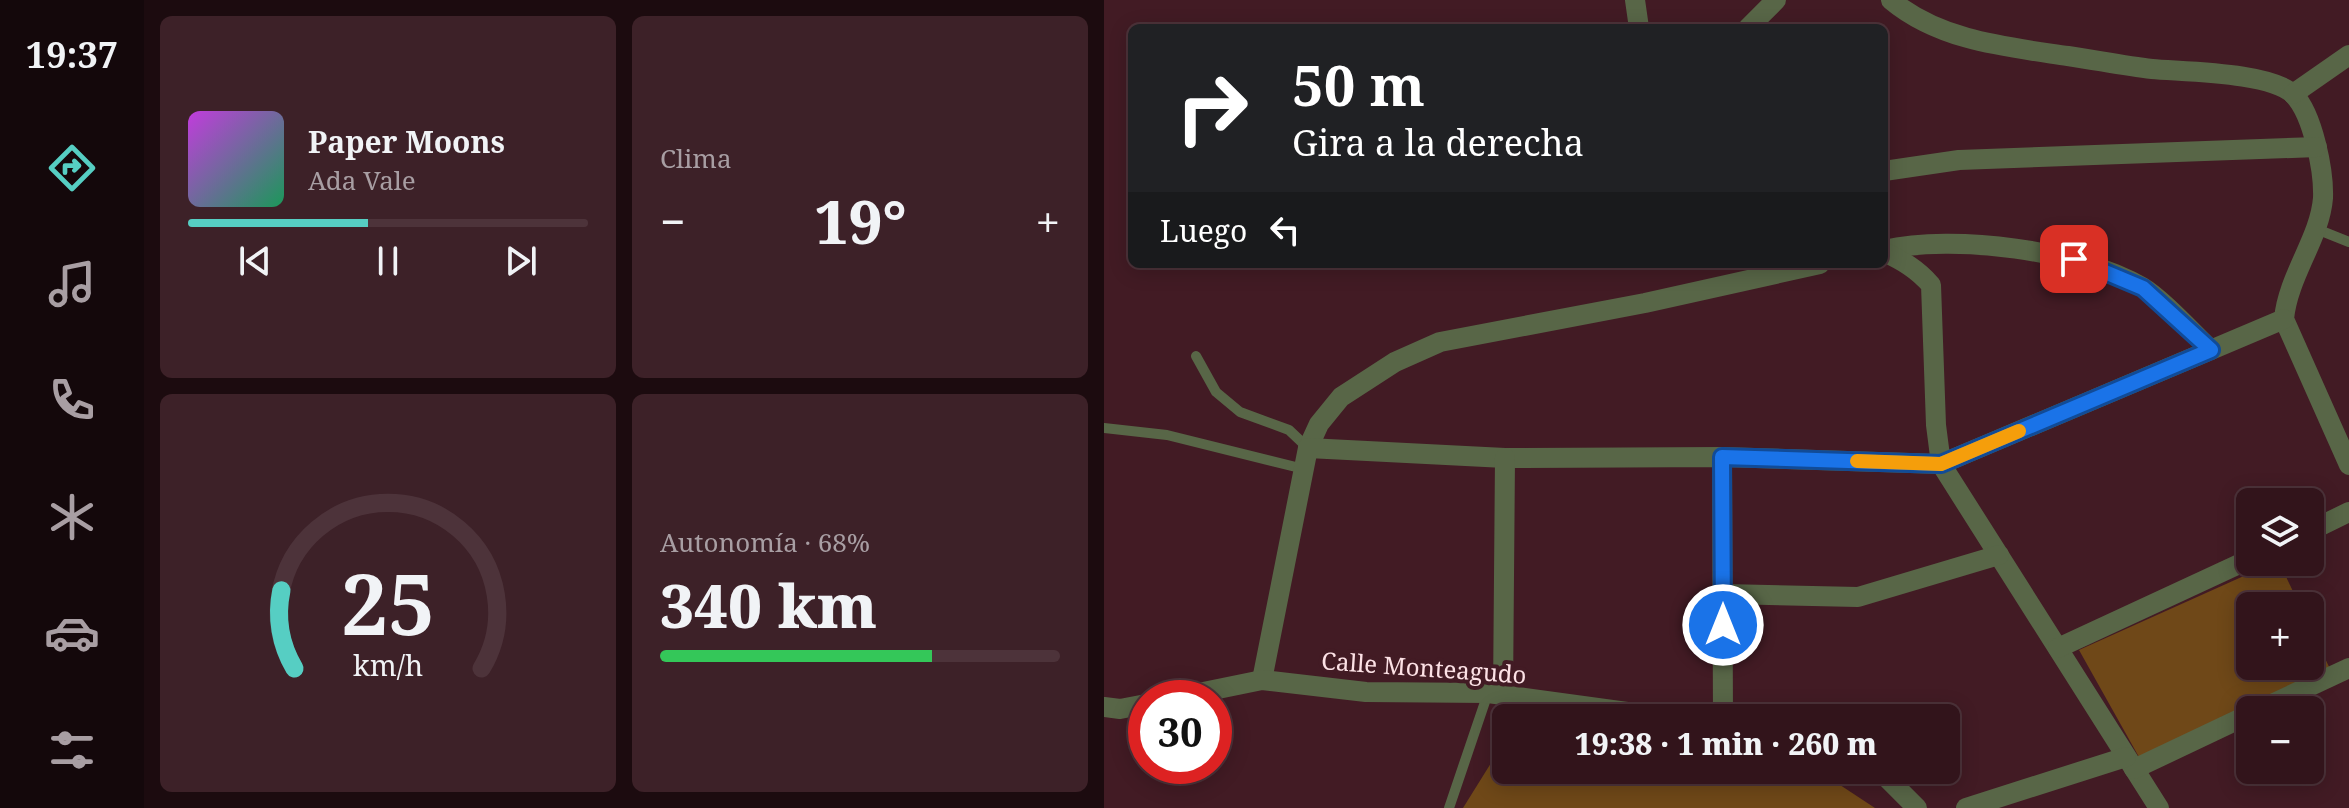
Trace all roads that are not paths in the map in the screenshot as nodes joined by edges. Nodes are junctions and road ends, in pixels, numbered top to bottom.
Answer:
1 (1635, 0) edge
2 (1776, 0) edge
3 (1891, 0) edge
4 (1638, 24) edge
5 (1752, 24) edge
6 (2349, 55) edge
7 (2293, 94) junction
8 (2317, 147) junction
9 (1888, 170) edge
10 (2314, 228) junction
11 (2349, 242) edge
12 (1888, 250) edge
13 (1888, 253) edge
14 (1802, 268) edge
15 (2284, 319) junction
16 (2211, 350) junction
17 (1196, 356) dead end
18 (1104, 428) edge
19 (1308, 448) junction
20 (1722, 457) junction
21 (1505, 458) junction
22 (1941, 464) junction
23 (2349, 465) edge
24 (1304, 469) junction
25 (2349, 512) edge
26 (2324, 524) edge
27 (1999, 555) junction
28 (2236, 565) edge
29 (1723, 594) junction
30 (2058, 648) junction
31 (2349, 668) edge
32 (1262, 680) junction
33 (1232, 686) edge
34 (1496, 694) junction
35 (2289, 696) edge
36 (1569, 704) edge
37 (1723, 704) edge
38 (1104, 707) edge
39 (1128, 707) edge
40 (2236, 720) edge
41 (2130, 763) junction
42 (1893, 784) edge
43 (1449, 808) edge
44 (1917, 808) edge
45 (1966, 808) edge
46 (2159, 808) edge

1 - 4 street
2 - 5 street
3 - 7 street
6 - 7 street
7 - 8 street
8 - 9 street
8 - 10 street
10 - 11 lane
10 - 15 street
12 - 16 street
13 - 22 street
14 - 19 street
15 - 16 street
15 - 23 street
16 - 22 street
17 - 19 lane
18 - 24 lane
19 - 21 street
19 - 24 street
20 - 21 street
20 - 22 street
20 - 29 street
21 - 34 street
22 - 27 street
24 - 32 street
25 - 26 street
27 - 29 street
27 - 30 street
28 - 30 street
29 - 37 street
30 - 41 street
31 - 35 street
32 - 33 street, Calle Monteagudo
32 - 34 street, Calle Monteagudo
34 - 36 street, Calle Monteagudo
34 - 43 lane
38 - 39 street
40 - 41 street
41 - 45 street
41 - 46 street
42 - 44 street

